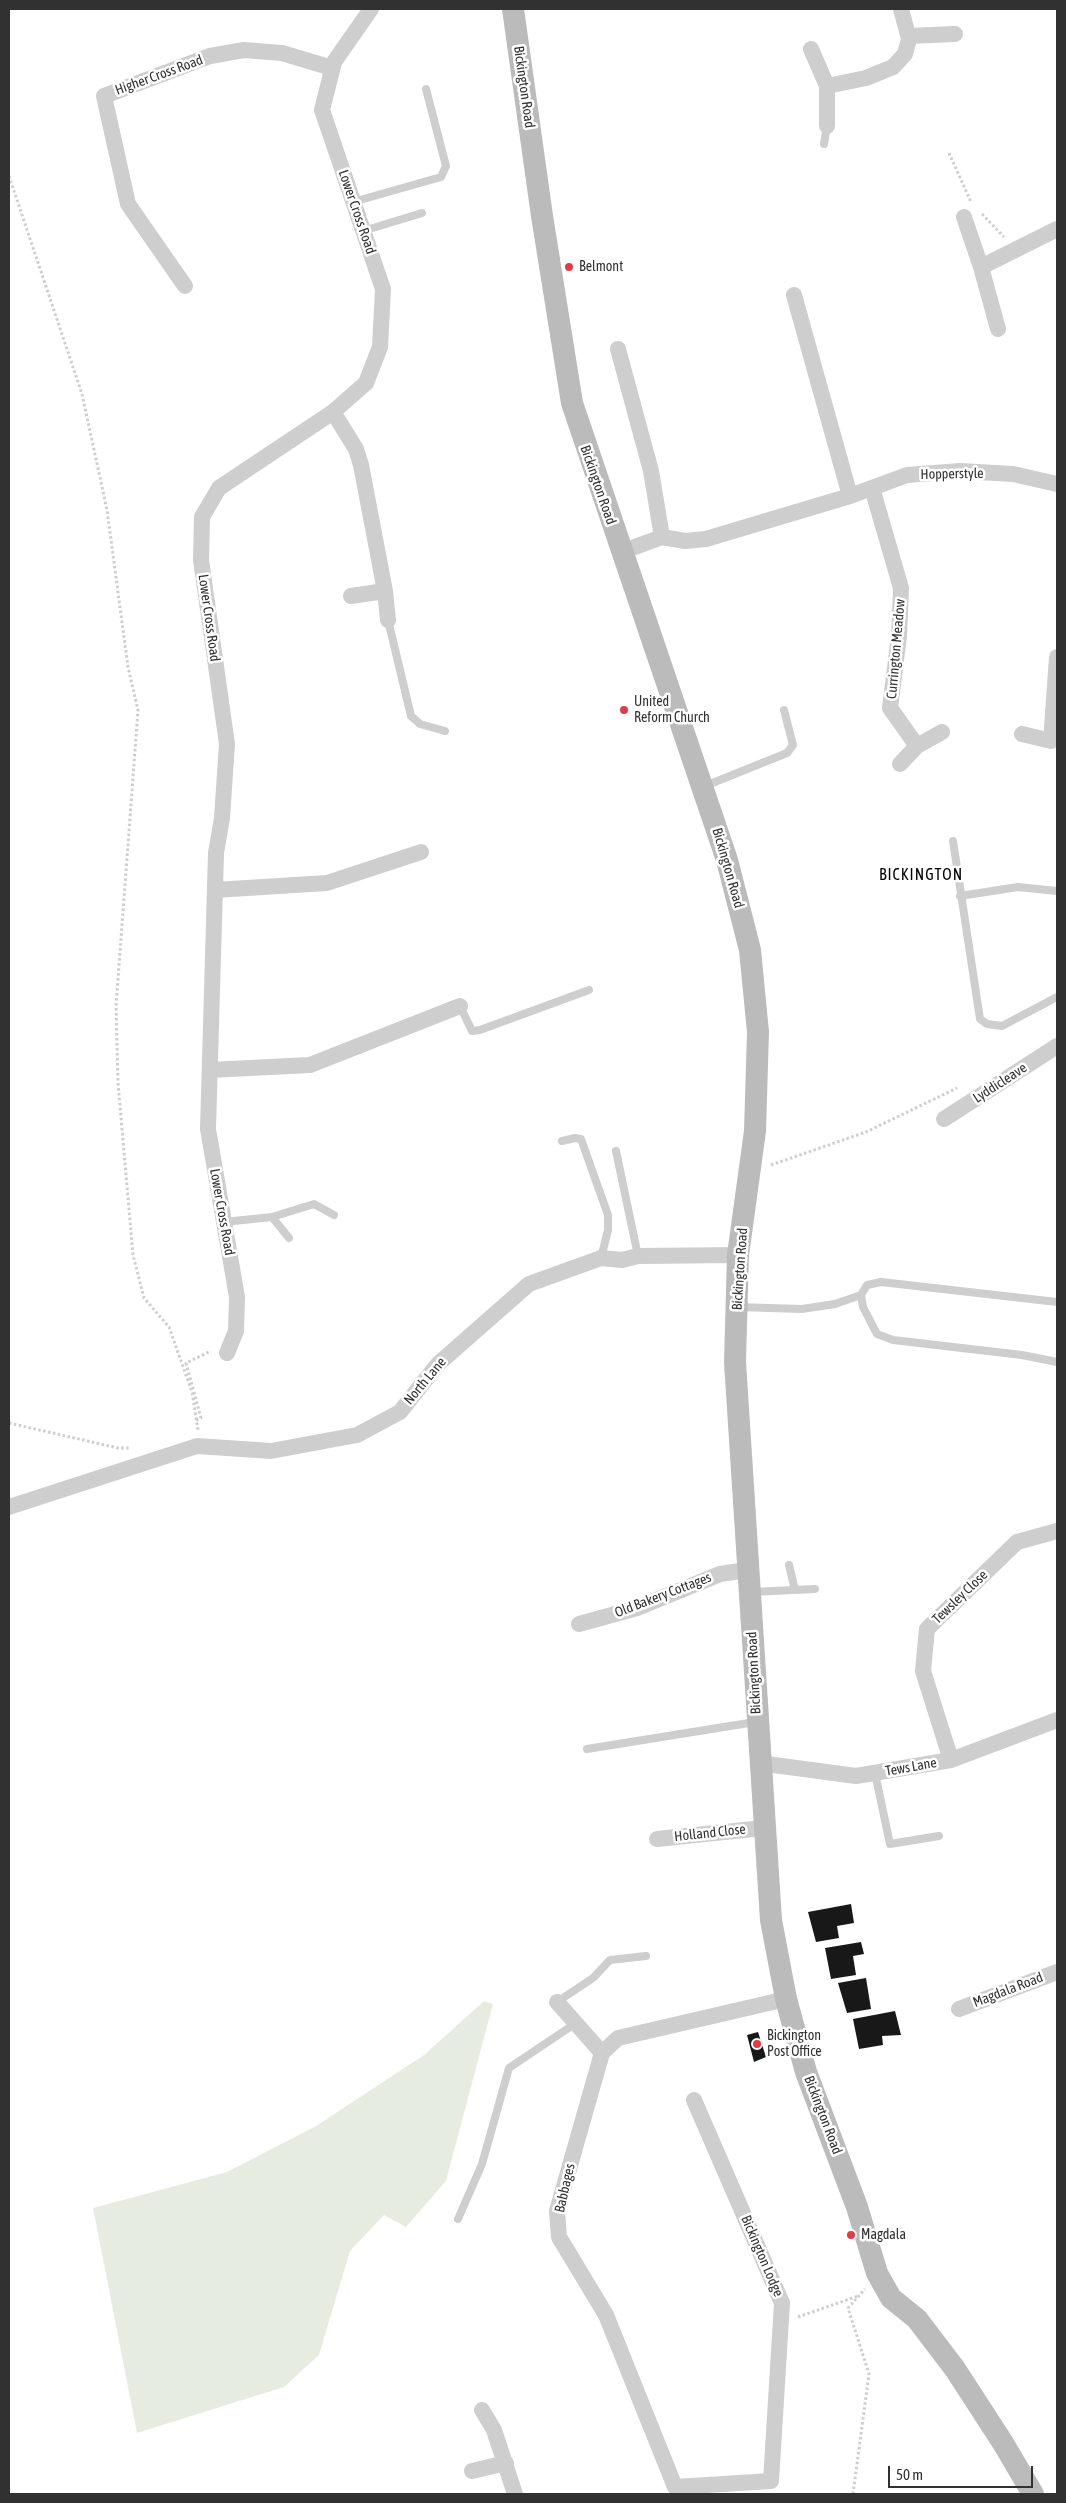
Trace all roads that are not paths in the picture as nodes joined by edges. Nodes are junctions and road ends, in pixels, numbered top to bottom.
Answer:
1 (371, 9) edge
2 (513, 9) edge
3 (901, 9) edge
4 (955, 34) dead end
5 (908, 36) junction
6 (812, 48) dead end
7 (332, 68) junction
8 (826, 86) junction
9 (426, 89) dead end
10 (827, 126) joint
11 (824, 144) dead end
12 (354, 202) junction
13 (422, 213) dead end
14 (964, 217) dead end
15 (1057, 229) edge
16 (363, 231) junction
17 (981, 267) junction
18 (185, 286) dead end
19 (794, 295) dead end
20 (998, 329) dead end
21 (618, 349) dead end
22 (333, 412) junction
23 (1057, 484) edge
24 (872, 488) junction
25 (850, 496) junction
26 (662, 537) junction
27 (621, 552) junction
28 (385, 592) junction
29 (351, 596) dead end
30 (388, 620) joint
31 (1057, 657) edge
32 (784, 710) dead end
33 (445, 731) dead end
34 (942, 732) dead end
35 (1022, 734) dead end
36 (1054, 742) edge
37 (917, 746) junction
38 (900, 764) dead end
39 (703, 787) junction
40 (953, 841) dead end
41 (421, 852) dead end
42 (215, 890) junction
43 (1057, 891) edge
44 (960, 896) junction
45 (589, 990) dead end
46 (1057, 997) edge
47 (460, 1006) joint
48 (1057, 1046) edge
49 (210, 1070) junction
50 (944, 1119) dead end
51 (562, 1141) dead end
52 (616, 1151) dead end
53 (334, 1215) dead end
54 (272, 1217) junction
55 (224, 1222) junction
56 (289, 1238) dead end
57 (738, 1255) junction
58 (638, 1256) junction
59 (601, 1258) junction
60 (861, 1295) junction
61 (1057, 1302) edge
62 (737, 1307) junction
63 (229, 1347) road end
64 (1057, 1362) edge
65 (9, 1507) edge
66 (1057, 1531) edge
67 (789, 1565) dead end
68 (748, 1570) junction
69 (795, 1590) junction
70 (814, 1590) dead end
71 (749, 1592) junction
72 (579, 1624) dead end
73 (1057, 1720) edge
74 (756, 1722) junction
75 (587, 1748) dead end
76 (951, 1760) junction
77 (759, 1763) junction
78 (876, 1773) junction
79 (764, 1828) junction
80 (939, 1836) dead end
81 (657, 1839) dead end
82 (646, 1956) dead end
83 (1057, 1972) edge
84 (786, 1999) junction
85 (557, 2002) joint
86 (959, 2009) dead end
87 (576, 2023) junction
88 (602, 2053) junction
89 (694, 2100) dead end
90 (458, 2219) dead end
91 (606, 2314) joint
92 (482, 2410) dead end
93 (506, 2463) junction
94 (472, 2471) dead end
95 (771, 2488) edge
96 (670, 2490) edge
97 (515, 2494) edge
98 (1033, 2494) edge

1 - 7 street, Lower Cross Road
2 - 27 main road, Bickington Road
3 - 5 street
4 - 5 street
5 - 8 street
6 - 8 street
7 - 12 street, Lower Cross Road
7 - 18 street, Higher Cross Road
8 - 10 street
9 - 12 lane
10 - 11 lane
12 - 16 street, Lower Cross Road
13 - 16 lane
14 - 17 street
15 - 17 street
16 - 22 street, Lower Cross Road
17 - 20 street
19 - 25 street
21 - 26 street
22 - 28 street
22 - 42 street, Lower Cross Road
23 - 24 street, Hopperstyle
24 - 25 street, Hopperstyle
24 - 37 street, Currington Meadow
25 - 26 street, Hopperstyle
26 - 27 street, Hopperstyle
27 - 39 main road, Bickington Road
28 - 29 street
28 - 30 street
30 - 33 lane
31 - 36 street
32 - 39 lane
34 - 37 street
35 - 36 street
37 - 38 street
39 - 57 main road, Bickington Road
40 - 44 lane
41 - 42 street
42 - 49 street, Lower Cross Road
43 - 44 lane
44 - 46 lane
45 - 47 lane
47 - 49 street
48 - 50 street, Lyddicleave
49 - 55 street, Lower Cross Road
51 - 59 lane
52 - 58 lane
53 - 54 lane
54 - 55 lane
54 - 56 lane
55 - 63 street, Lower Cross Road
57 - 58 street, North Lane
57 - 62 main road, Bickington Road
58 - 59 street, North Lane
59 - 65 street, North Lane
60 - 61 lane
60 - 62 lane
60 - 64 lane
62 - 68 main road, Bickington Road
66 - 76 street, Tewsley Close
67 - 69 lane
68 - 71 main road, Bickington Road
68 - 72 street, Old Bakery Cottages
69 - 70 lane
69 - 71 lane
71 - 74 main road, Bickington Road
73 - 76 street, Tews Lane
74 - 75 lane
74 - 77 main road, Bickington Road
76 - 78 street, Tews Lane
77 - 78 street, Tews Lane
77 - 79 main road, Bickington Road
78 - 80 lane
79 - 81 street, Holland Close
79 - 84 main road, Bickington Road
82 - 85 lane
83 - 86 street, Magdala Road
84 - 88 street
84 - 98 main road, Bickington Road
85 - 87 street
87 - 88 street
87 - 90 lane
88 - 91 street, Babbages
89 - 95 street, Bickington Lodge
91 - 96 street, Bickington Lodge
92 - 93 street
93 - 94 street
93 - 97 street
95 - 96 street, Bickington Lodge

